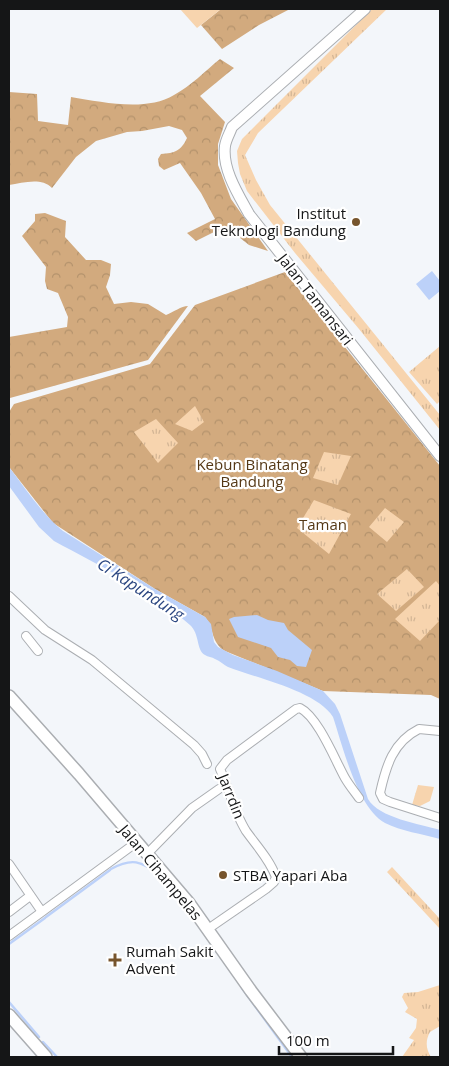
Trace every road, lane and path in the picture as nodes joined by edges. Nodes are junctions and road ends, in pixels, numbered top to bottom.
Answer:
1 (365, 9) edge
2 (440, 456) edge
3 (9, 596) edge
4 (45, 630) junction
5 (26, 636) dead end
6 (33, 642) junction
7 (38, 650) dead end
8 (9, 696) edge
9 (440, 731) edge
10 (206, 764) dead end
11 (219, 789) dead end
12 (358, 798) dead end
13 (440, 818) edge
14 (138, 842) junction
15 (147, 854) junction
16 (9, 864) edge
17 (30, 896) junction
18 (9, 912) edge
19 (42, 912) junction
20 (208, 929) junction
21 (9, 936) edge
22 (9, 1015) edge
23 (46, 1057) edge
24 (301, 1057) edge

1 - 2 main road, Jalan Tamansari
3 - 4 street
4 - 6 street
4 - 10 street
5 - 6 street
6 - 7 street
8 - 14 main road, Jalan Cihampelas
9 - 13 street
11 - 15 street
12 - 20 street, Jarrdin
14 - 15 main road, Jalan Cihampelas
14 - 19 street
15 - 20 main road, Jalan Cihampelas
16 - 17 street
17 - 18 street
17 - 19 street
19 - 21 street
20 - 24 main road, Jalan Cihampelas
22 - 23 main road

